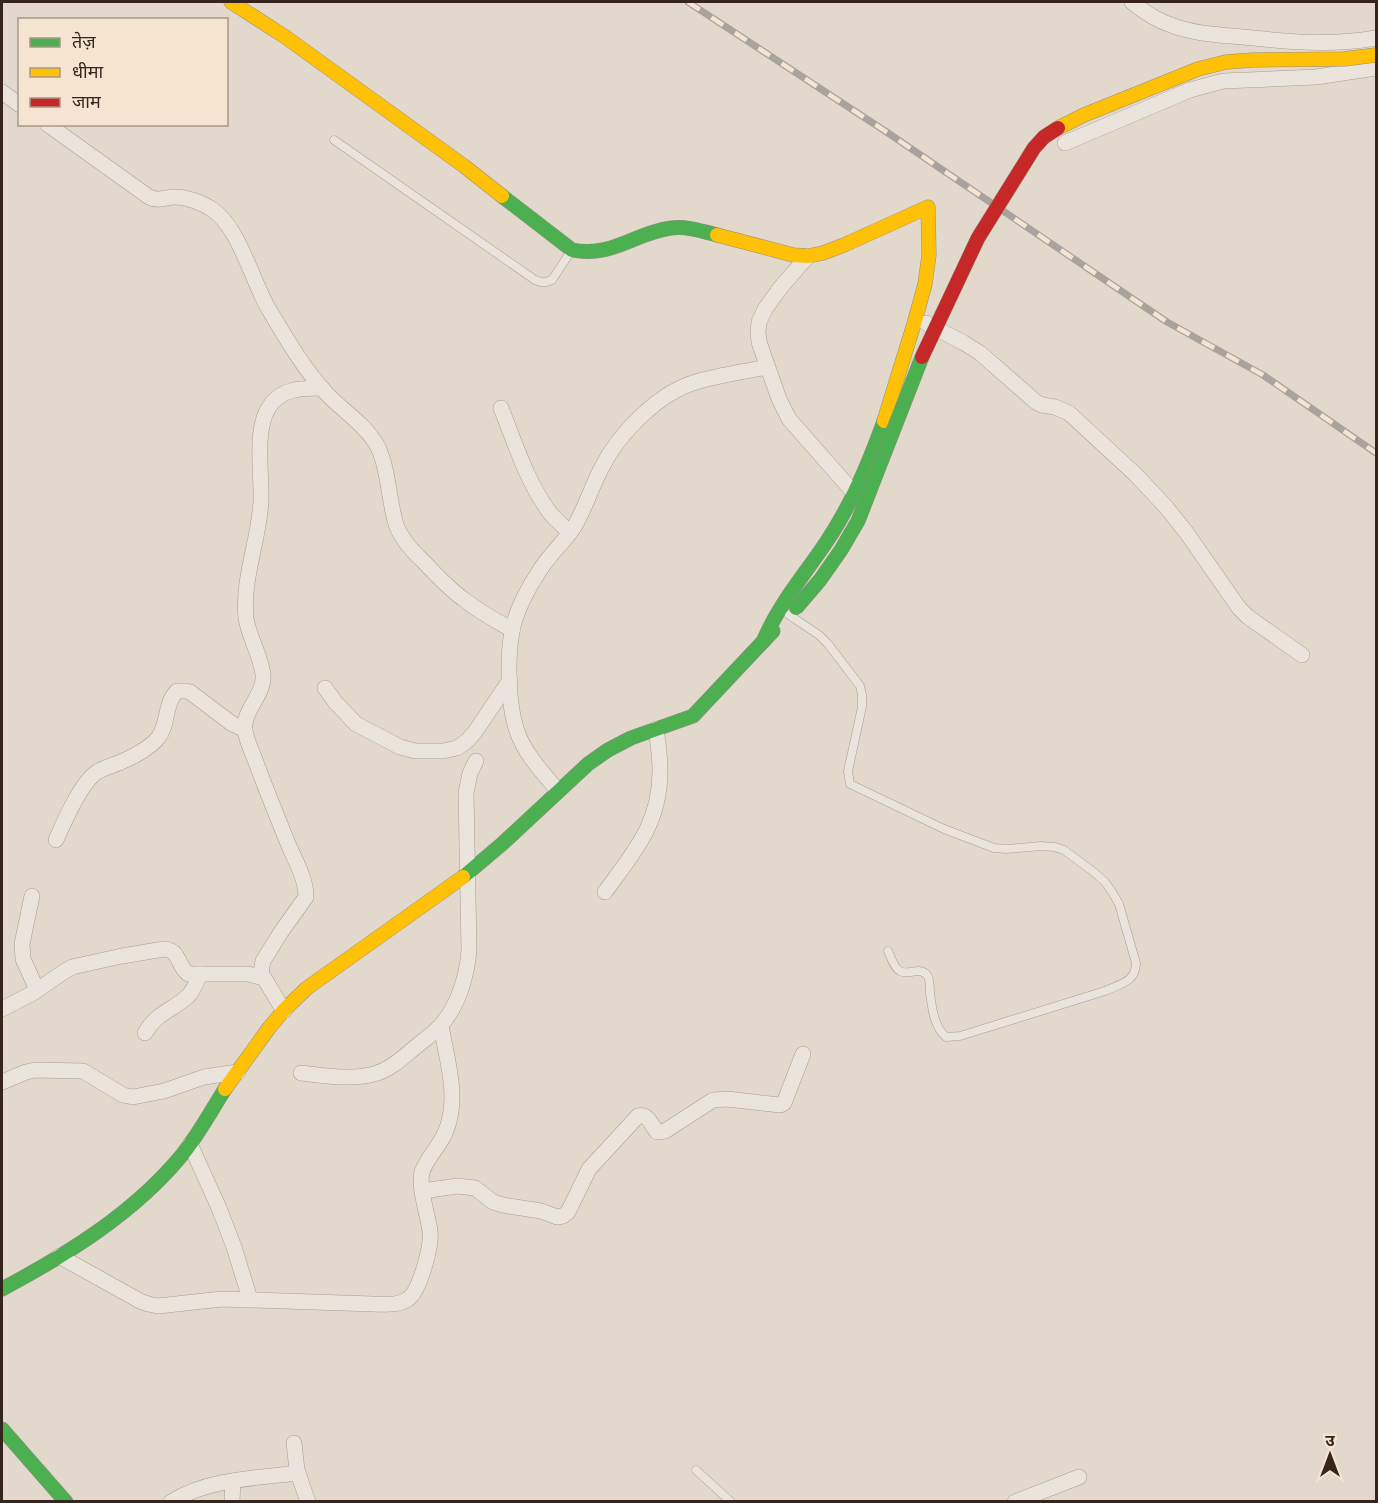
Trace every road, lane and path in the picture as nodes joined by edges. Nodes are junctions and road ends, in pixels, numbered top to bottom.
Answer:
1 (231, 2) edge
2 (1132, 2) edge
3 (1377, 38) edge
4 (1377, 56) edge
5 (1377, 68) edge
6 (2, 92) edge
7 (18, 104) edge
8 (50, 126) edge
9 (334, 141) dead end
10 (1065, 143) dead end
11 (572, 250) junction
12 (808, 256) junction
13 (915, 318) junction
14 (767, 367) junction
15 (322, 388) junction
16 (501, 408) dead end
17 (855, 494) junction
18 (570, 533) junction
19 (792, 612) junction
20 (512, 630) junction
21 (763, 642) junction
22 (1302, 655) dead end
23 (510, 680) junction
24 (325, 688) dead end
25 (656, 729) junction
26 (245, 730) junction
27 (476, 761) dead end
28 (558, 791) junction
29 (56, 840) dead end
30 (468, 874) junction
31 (605, 892) dead end
32 (32, 896) dead end
33 (888, 951) dead end
34 (200, 974) junction
35 (264, 978) junction
36 (37, 990) junction
37 (2, 1009) edge
38 (284, 1011) junction
39 (441, 1026) junction
40 (145, 1033) dead end
41 (803, 1054) dead end
42 (238, 1072) junction
43 (301, 1073) dead end
44 (2, 1082) edge
45 (190, 1144) junction
46 (423, 1191) junction
47 (59, 1256) junction
48 (2, 1289) edge
49 (249, 1299) junction
50 (2, 1429) edge
51 (294, 1443) dead end
52 (696, 1470) dead end
53 (298, 1473) junction
54 (1079, 1477) dead end
55 (233, 1481) junction
56 (66, 1502) edge
57 (171, 1502) edge
58 (232, 1502) edge
59 (308, 1502) edge
60 (731, 1502) edge
61 (1015, 1502) edge

1 - 11 street
2 - 3 street
4 - 19 street, bridge
5 - 10 street
6 - 7 street
8 - 15 street
9 - 11 lane
11 - 12 street
12 - 13 street
12 - 14 street
13 - 17 street
13 - 22 street
14 - 17 street
14 - 18 street
15 - 20 street
15 - 26 street
16 - 18 street
17 - 21 street
18 - 20 street
19 - 21 street
19 - 33 lane
20 - 23 street
21 - 25 street
23 - 24 street
23 - 28 street
25 - 28 street
25 - 31 street
26 - 29 street
26 - 35 street
27 - 30 street
28 - 30 street
30 - 38 street
30 - 39 street
32 - 36 street
34 - 35 street
34 - 36 street
34 - 40 street
35 - 38 street
36 - 37 street
38 - 42 street
39 - 43 street
39 - 46 street
41 - 46 street
42 - 44 street
42 - 45 street
45 - 47 street
45 - 49 street
46 - 49 street
47 - 48 street
47 - 49 street
50 - 56 street
51 - 53 street
52 - 60 lane
53 - 55 street
53 - 59 street
54 - 61 street
55 - 57 street
55 - 58 street

